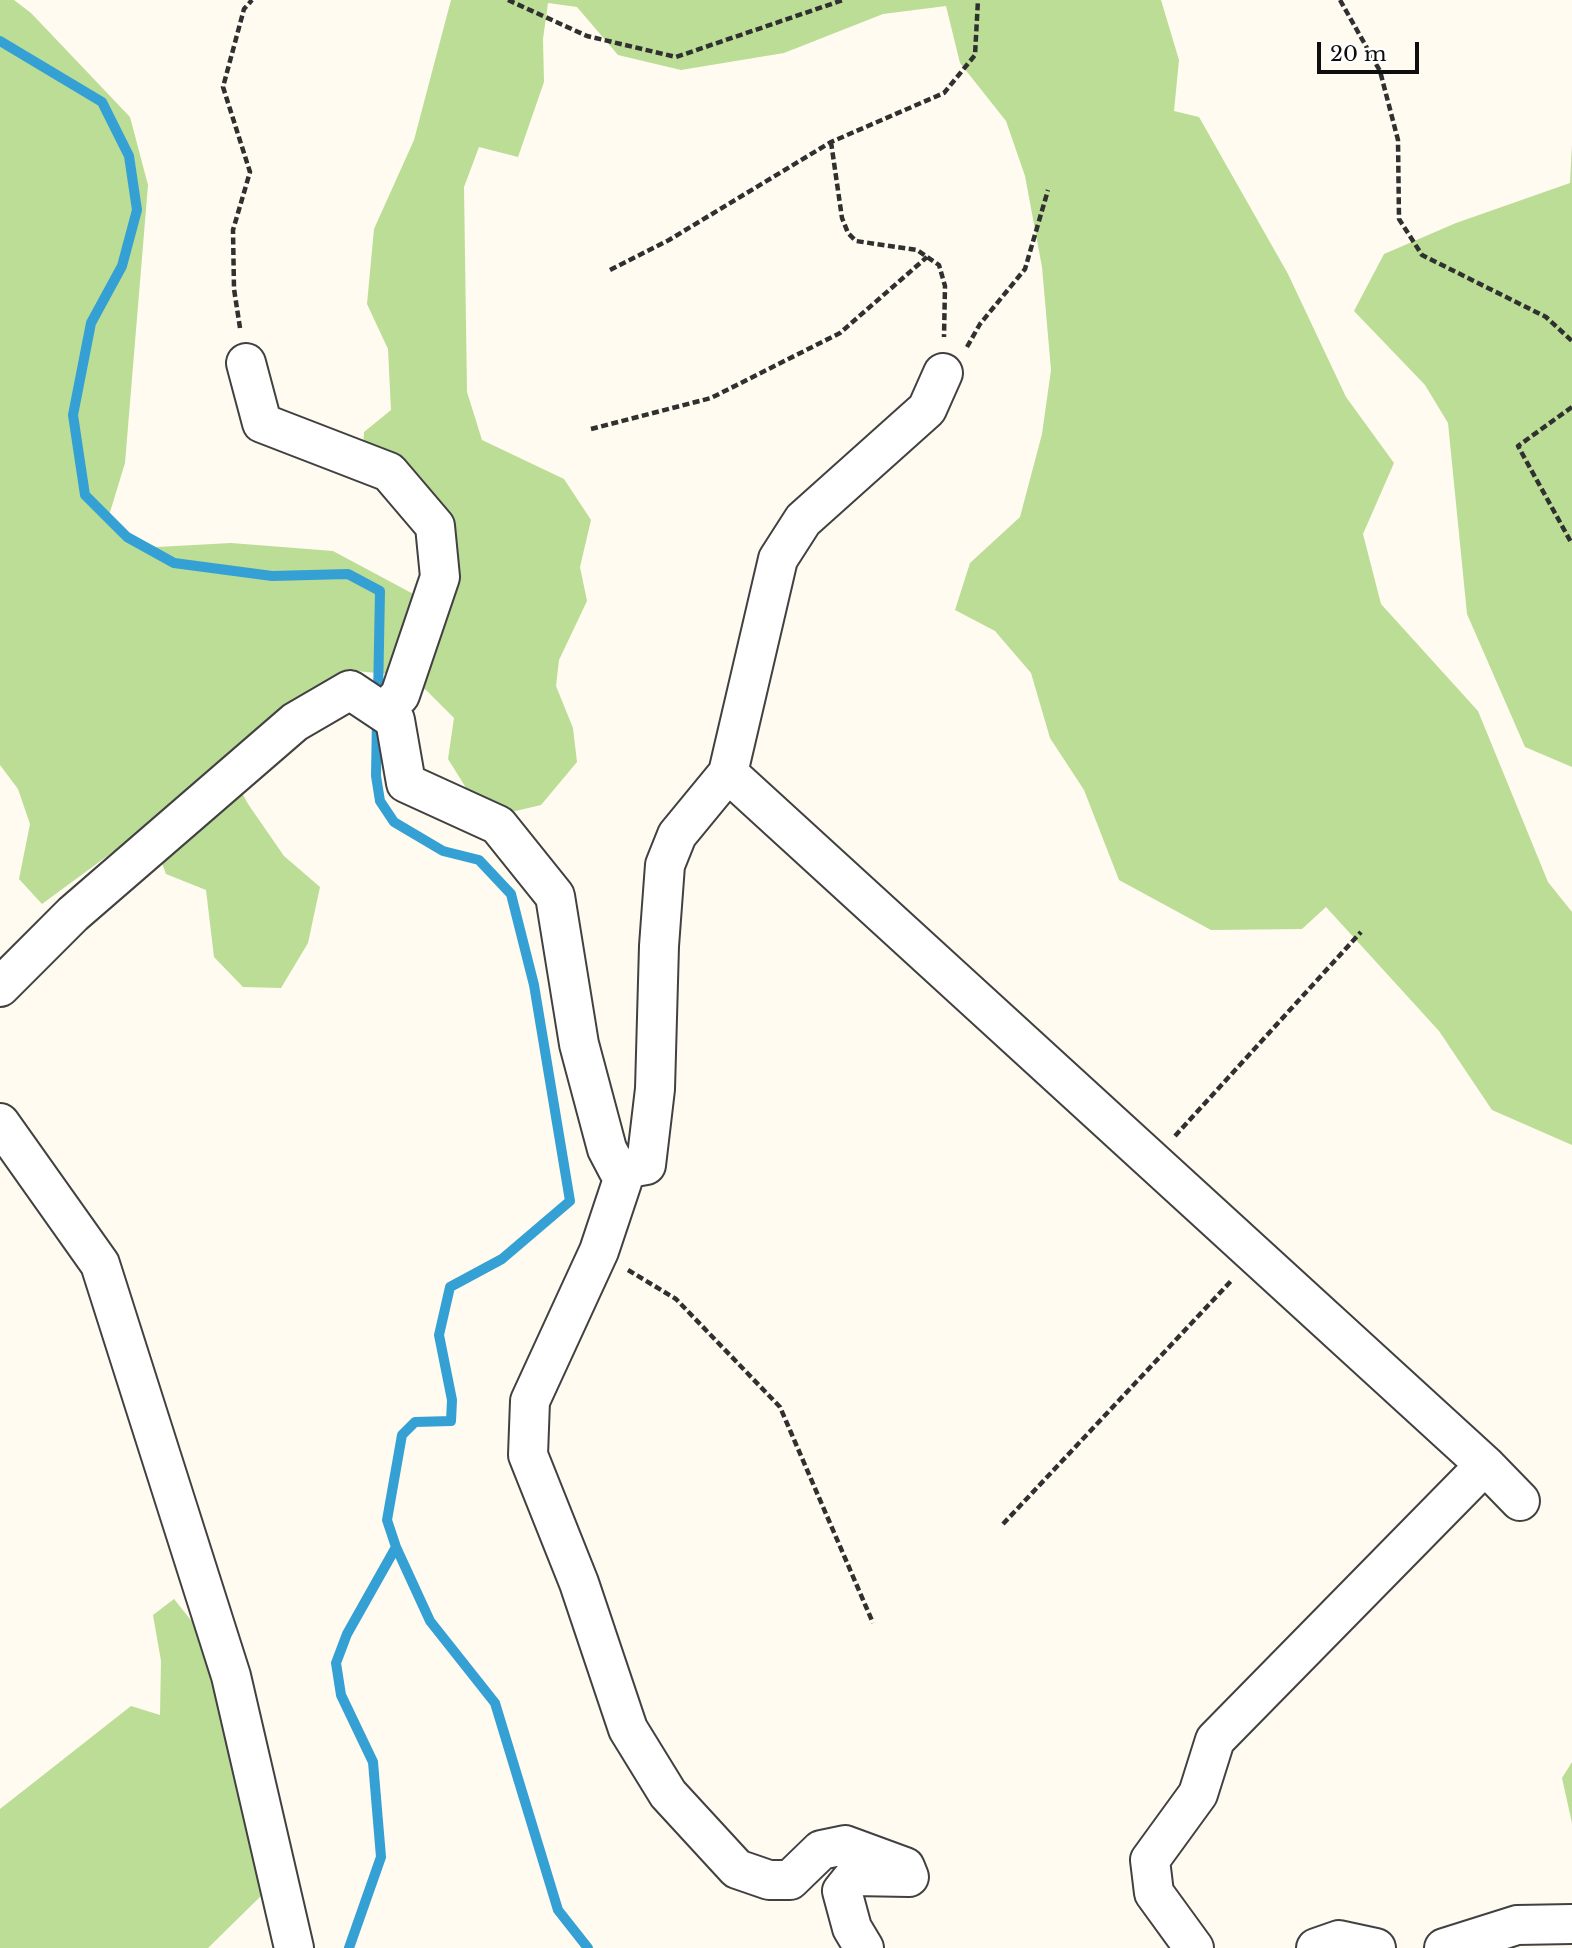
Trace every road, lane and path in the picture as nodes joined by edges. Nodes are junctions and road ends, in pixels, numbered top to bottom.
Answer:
1 (252, 0) edge
2 (508, 0) edge
3 (844, 0) edge
4 (978, 0) edge
5 (1339, 0) edge
6 (831, 142) junction
7 (1048, 190) dead end
8 (928, 257) junction
9 (610, 270) dead end
10 (1572, 341) edge
11 (246, 363) joint
12 (943, 373) junction
13 (1572, 407) edge
14 (591, 429) dead end
15 (1572, 544) edge
16 (384, 712) junction
17 (728, 773) junction
18 (1361, 932) dead end
19 (0, 987) edge
20 (0, 1123) edge
21 (1152, 1161) junction
22 (626, 1170) junction
23 (598, 1251) junction
24 (1256, 1254) junction
25 (1485, 1465) junction
26 (1520, 1501) dead end
27 (1003, 1524) dead end
28 (873, 1623) dead end
29 (1572, 1924) edge
30 (294, 1948) edge
31 (864, 1948) edge
32 (1194, 1948) edge
33 (1316, 1948) edge
34 (1377, 1948) edge
35 (1444, 1948) edge

1 - 11 path
2 - 3 path
4 - 6 path
5 - 10 path
6 - 8 path
6 - 9 path
7 - 12 path
8 - 12 path
8 - 14 path
11 - 16 street
12 - 17 street
13 - 15 path
16 - 19 street
16 - 22 street
17 - 21 street
17 - 22 street
18 - 21 path
20 - 30 street
21 - 24 street
22 - 23 street
23 - 28 path
23 - 31 street
24 - 25 street
24 - 27 path
25 - 26 street
25 - 32 street
29 - 35 street
33 - 34 street

